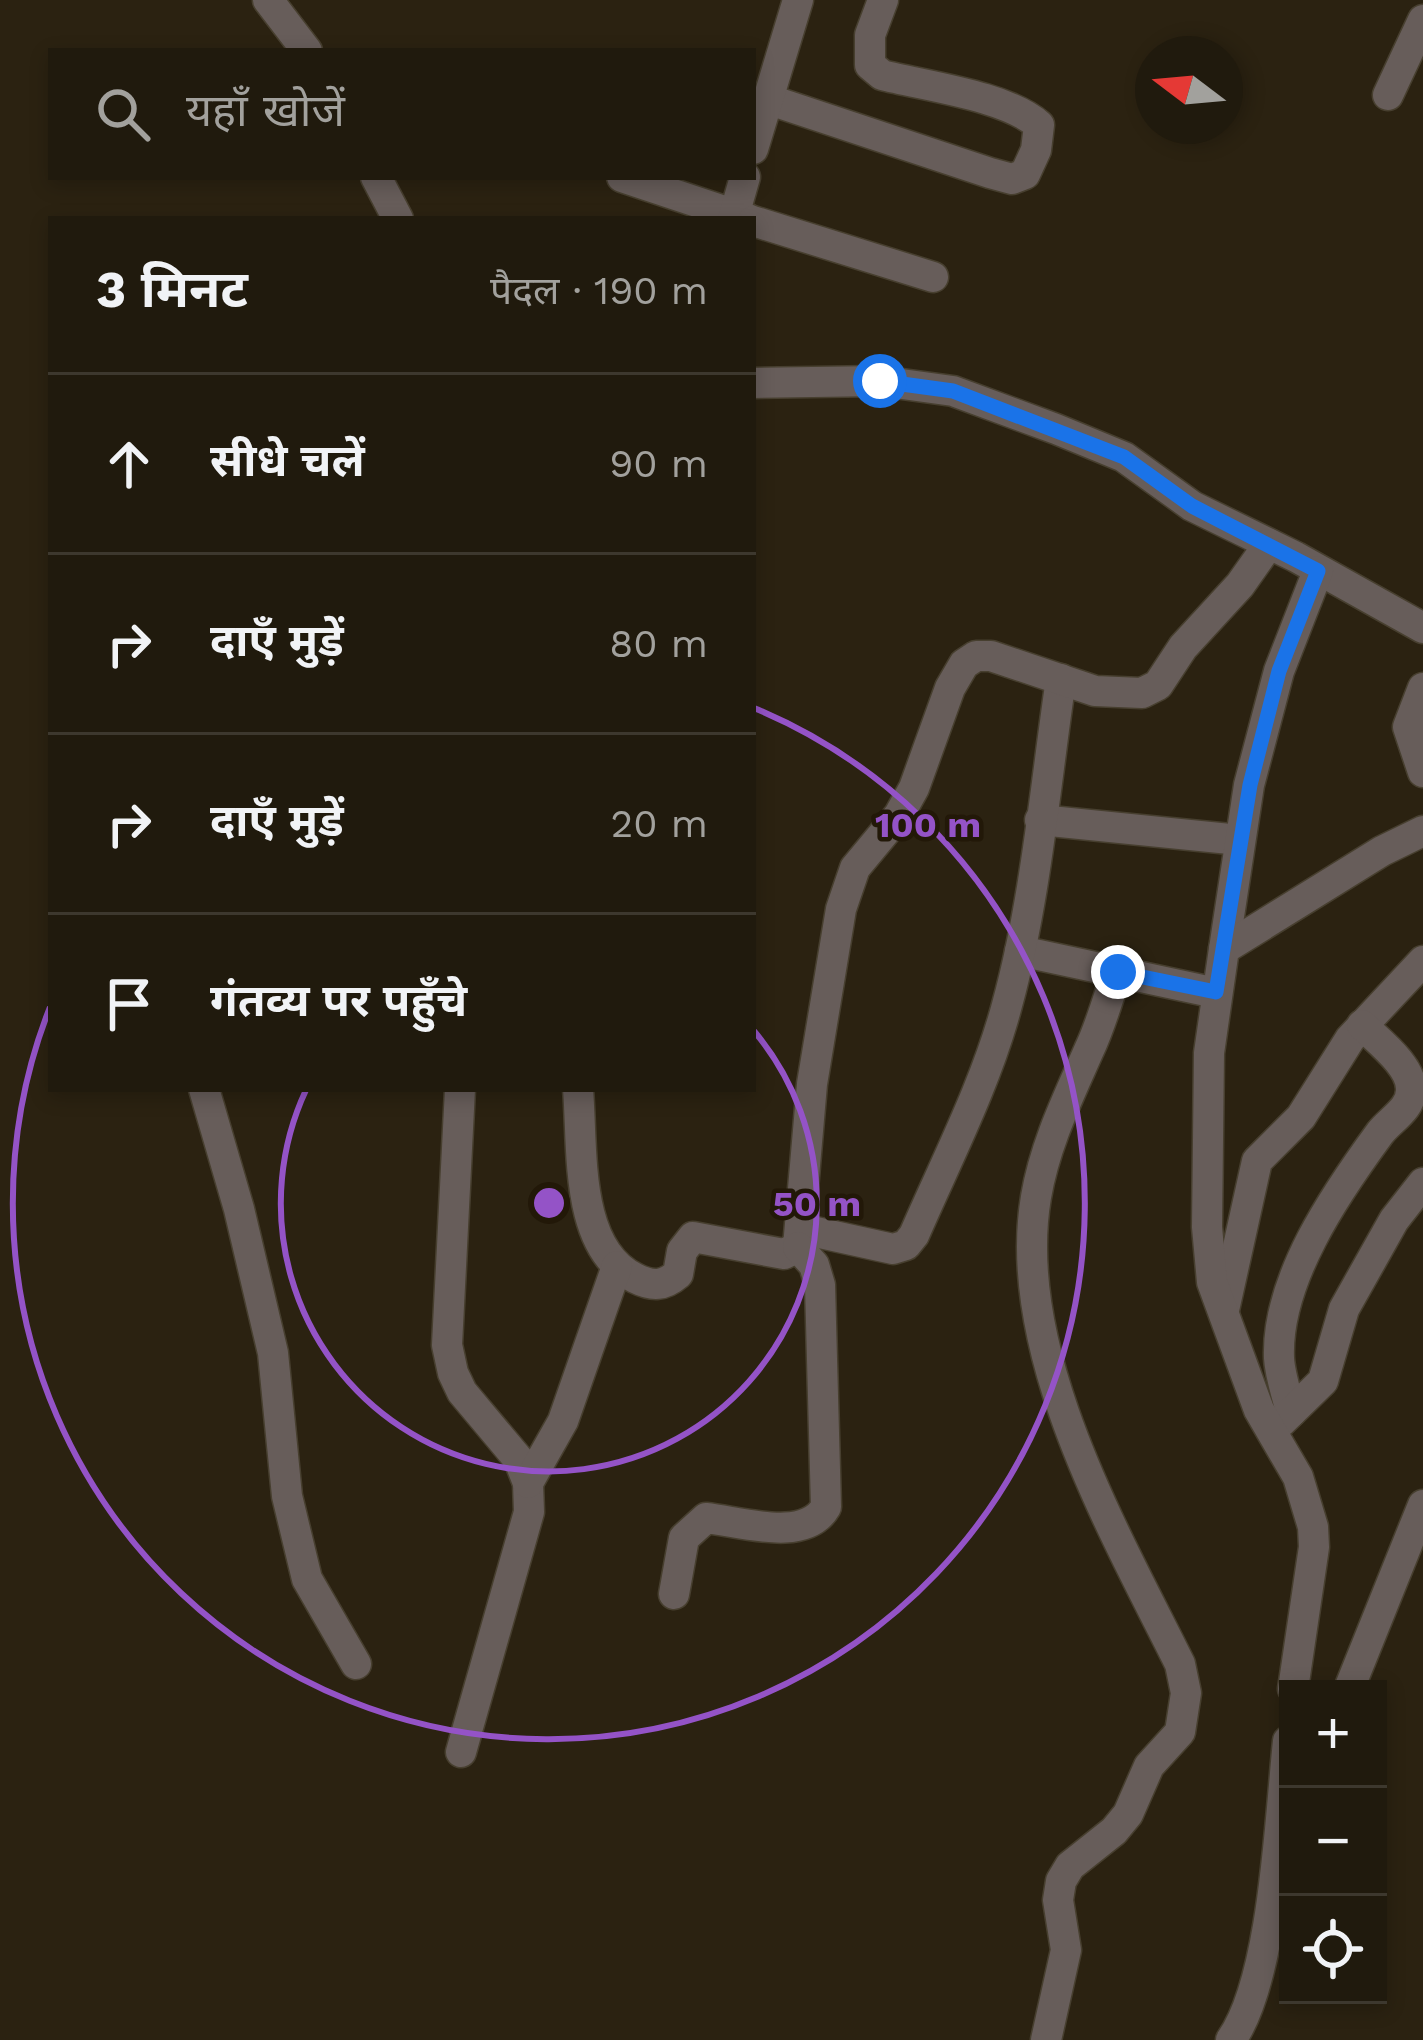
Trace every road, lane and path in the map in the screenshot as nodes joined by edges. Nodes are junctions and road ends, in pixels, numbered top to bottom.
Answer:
1 (268, 0) edge
2 (798, 0) edge
3 (883, 0) edge
4 (1423, 20) edge
5 (305, 48) edge
6 (1388, 95) dead end
7 (767, 99) junction
8 (756, 138) edge
9 (378, 180) edge
10 (631, 180) edge
11 (745, 180) edge
12 (396, 216) edge
13 (736, 216) edge
14 (742, 216) edge
15 (756, 222) edge
16 (933, 277) dead end
17 (756, 383) edge
18 (1269, 544) junction
19 (1318, 571) junction
20 (1423, 628) edge
21 (1061, 679) junction
22 (1423, 688) edge
23 (1423, 772) edge
24 (1040, 820) junction
25 (1423, 831) edge
26 (1240, 839) junction
27 (1223, 949) junction
28 (1020, 951) junction
29 (1423, 961) edge
30 (1118, 972) junction
31 (1216, 992) junction
32 (1362, 1025) junction
33 (205, 1092) edge
34 (460, 1092) edge
35 (578, 1092) edge
36 (1423, 1183) edge
37 (800, 1238) junction
38 (617, 1266) junction
39 (1224, 1311) junction
40 (1281, 1421) junction
41 (528, 1483) junction
42 (1423, 1505) edge
43 (674, 1594) dead end
44 (356, 1664) dead end
45 (1294, 1680) edge
46 (1353, 1680) edge
47 (461, 1752) dead end
48 (1283, 1788) edge
49 (1046, 2040) edge
50 (1232, 2040) edge

1 - 5 street
2 - 7 street
3 - 7 street
4 - 6 street
7 - 8 street
9 - 12 street
10 - 13 street
11 - 14 street
15 - 16 street
17 - 18 street
18 - 19 street
18 - 21 street
19 - 20 street
19 - 26 street
21 - 24 street
21 - 37 street
22 - 23 street
24 - 26 street
24 - 28 street
25 - 27 street
26 - 27 street
27 - 31 street
28 - 30 street
28 - 37 street
29 - 32 street
30 - 31 street
30 - 49 street
31 - 39 street
32 - 39 street
32 - 40 street
33 - 44 street
34 - 41 street
35 - 38 street
36 - 40 street
37 - 38 street
37 - 43 street
38 - 41 street
39 - 40 street
40 - 45 street
41 - 47 street
42 - 46 street
48 - 50 street

